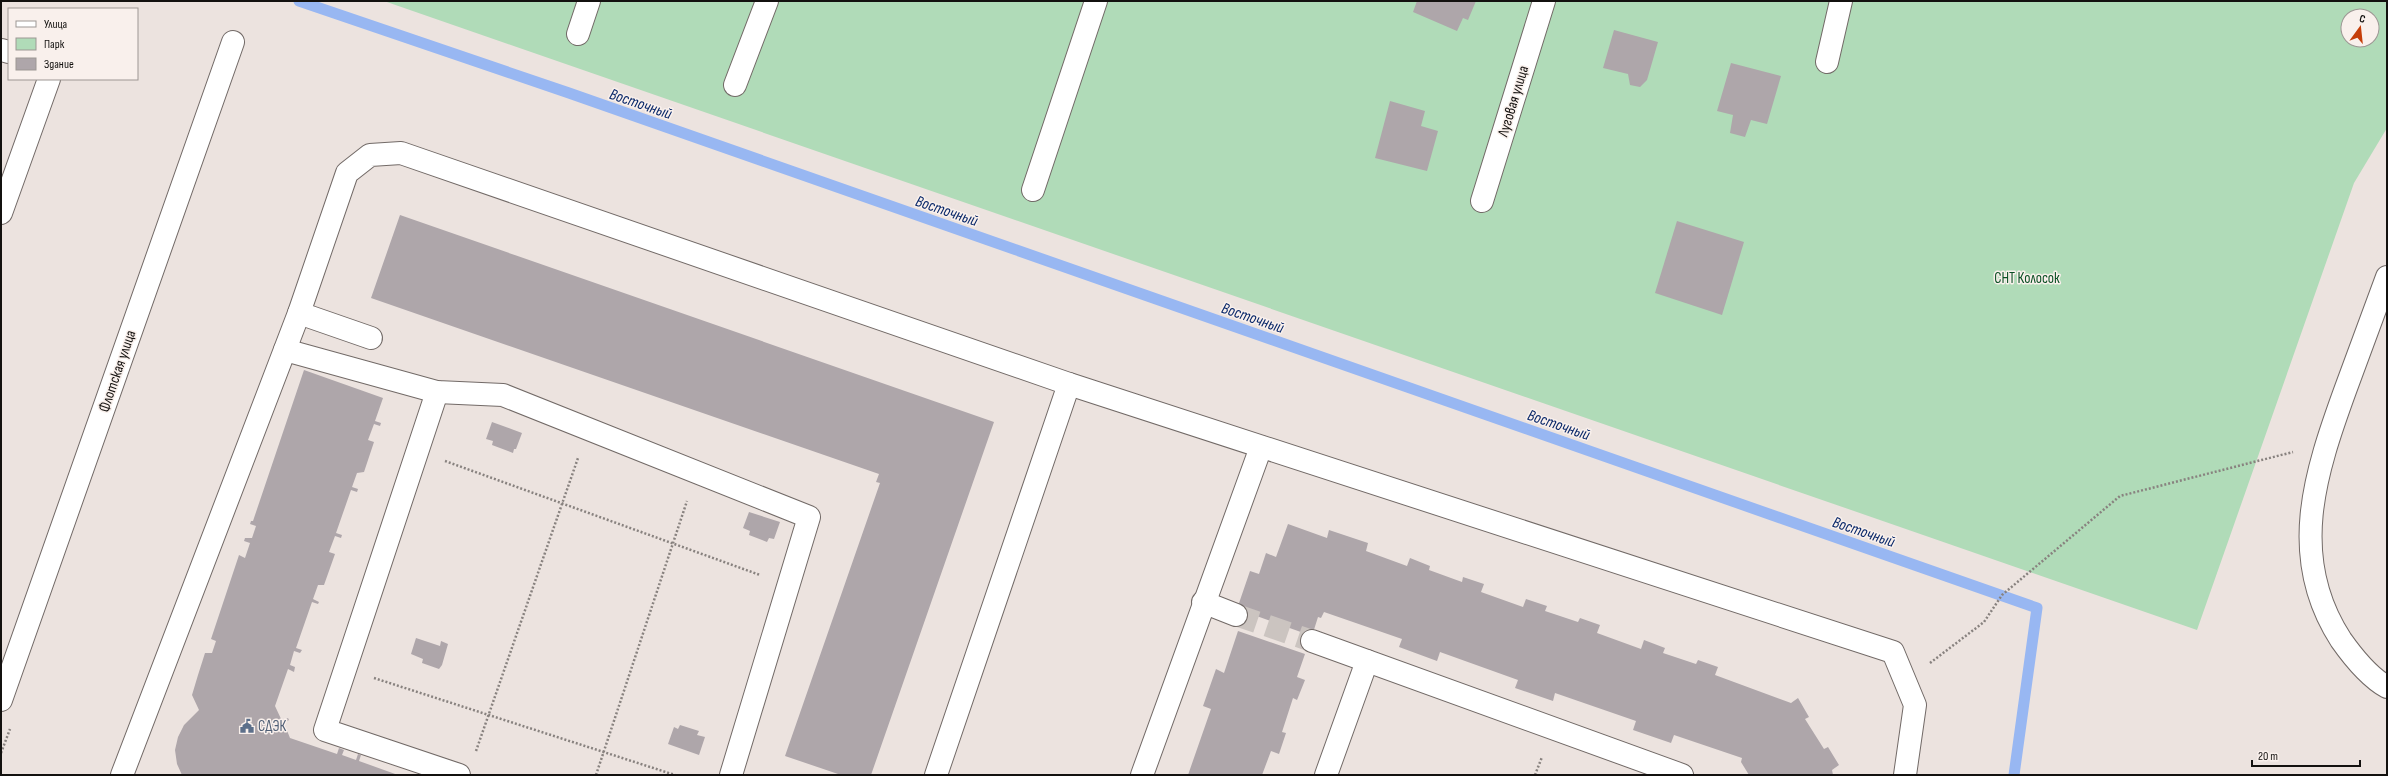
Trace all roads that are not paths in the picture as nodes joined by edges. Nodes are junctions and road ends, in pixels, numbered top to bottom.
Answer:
1 (589, 1) edge
2 (767, 1) edge
3 (1096, 1) edge
4 (1544, 1) edge
5 (1841, 1) edge
6 (578, 34) dead end
7 (233, 42) dead end
8 (1827, 62) dead end
9 (49, 80) edge
10 (735, 85) dead end
11 (1033, 190) dead end
12 (1482, 201) dead end
13 (1, 213) edge
14 (2387, 277) edge
15 (299, 313) junction
16 (371, 338) dead end
17 (285, 350) junction
18 (1069, 384) junction
19 (437, 392) junction
20 (1260, 447) junction
21 (1204, 602) junction
22 (1236, 615) tunnel mouth
23 (1312, 641) tunnel mouth
24 (1367, 661) junction
25 (2387, 687) edge
26 (1, 700) edge
27 (122, 775) edge
28 (459, 775) edge
29 (731, 775) edge
30 (936, 775) edge
31 (1142, 775) edge
32 (1326, 775) edge
33 (1682, 775) edge
34 (1904, 775) edge

1 - 6 street
2 - 10 street
3 - 11 street
4 - 12 street, Луговая улица
5 - 8 street
7 - 26 street, Флотская улица
9 - 13 street
14 - 25 street
15 - 16 street
15 - 17 street
15 - 18 street
17 - 19 street
17 - 27 street
18 - 20 street
18 - 30 street
19 - 28 street
19 - 29 street
20 - 21 street
20 - 34 street
21 - 22 street
21 - 31 street
23 - 24 street
24 - 32 street
24 - 33 street

